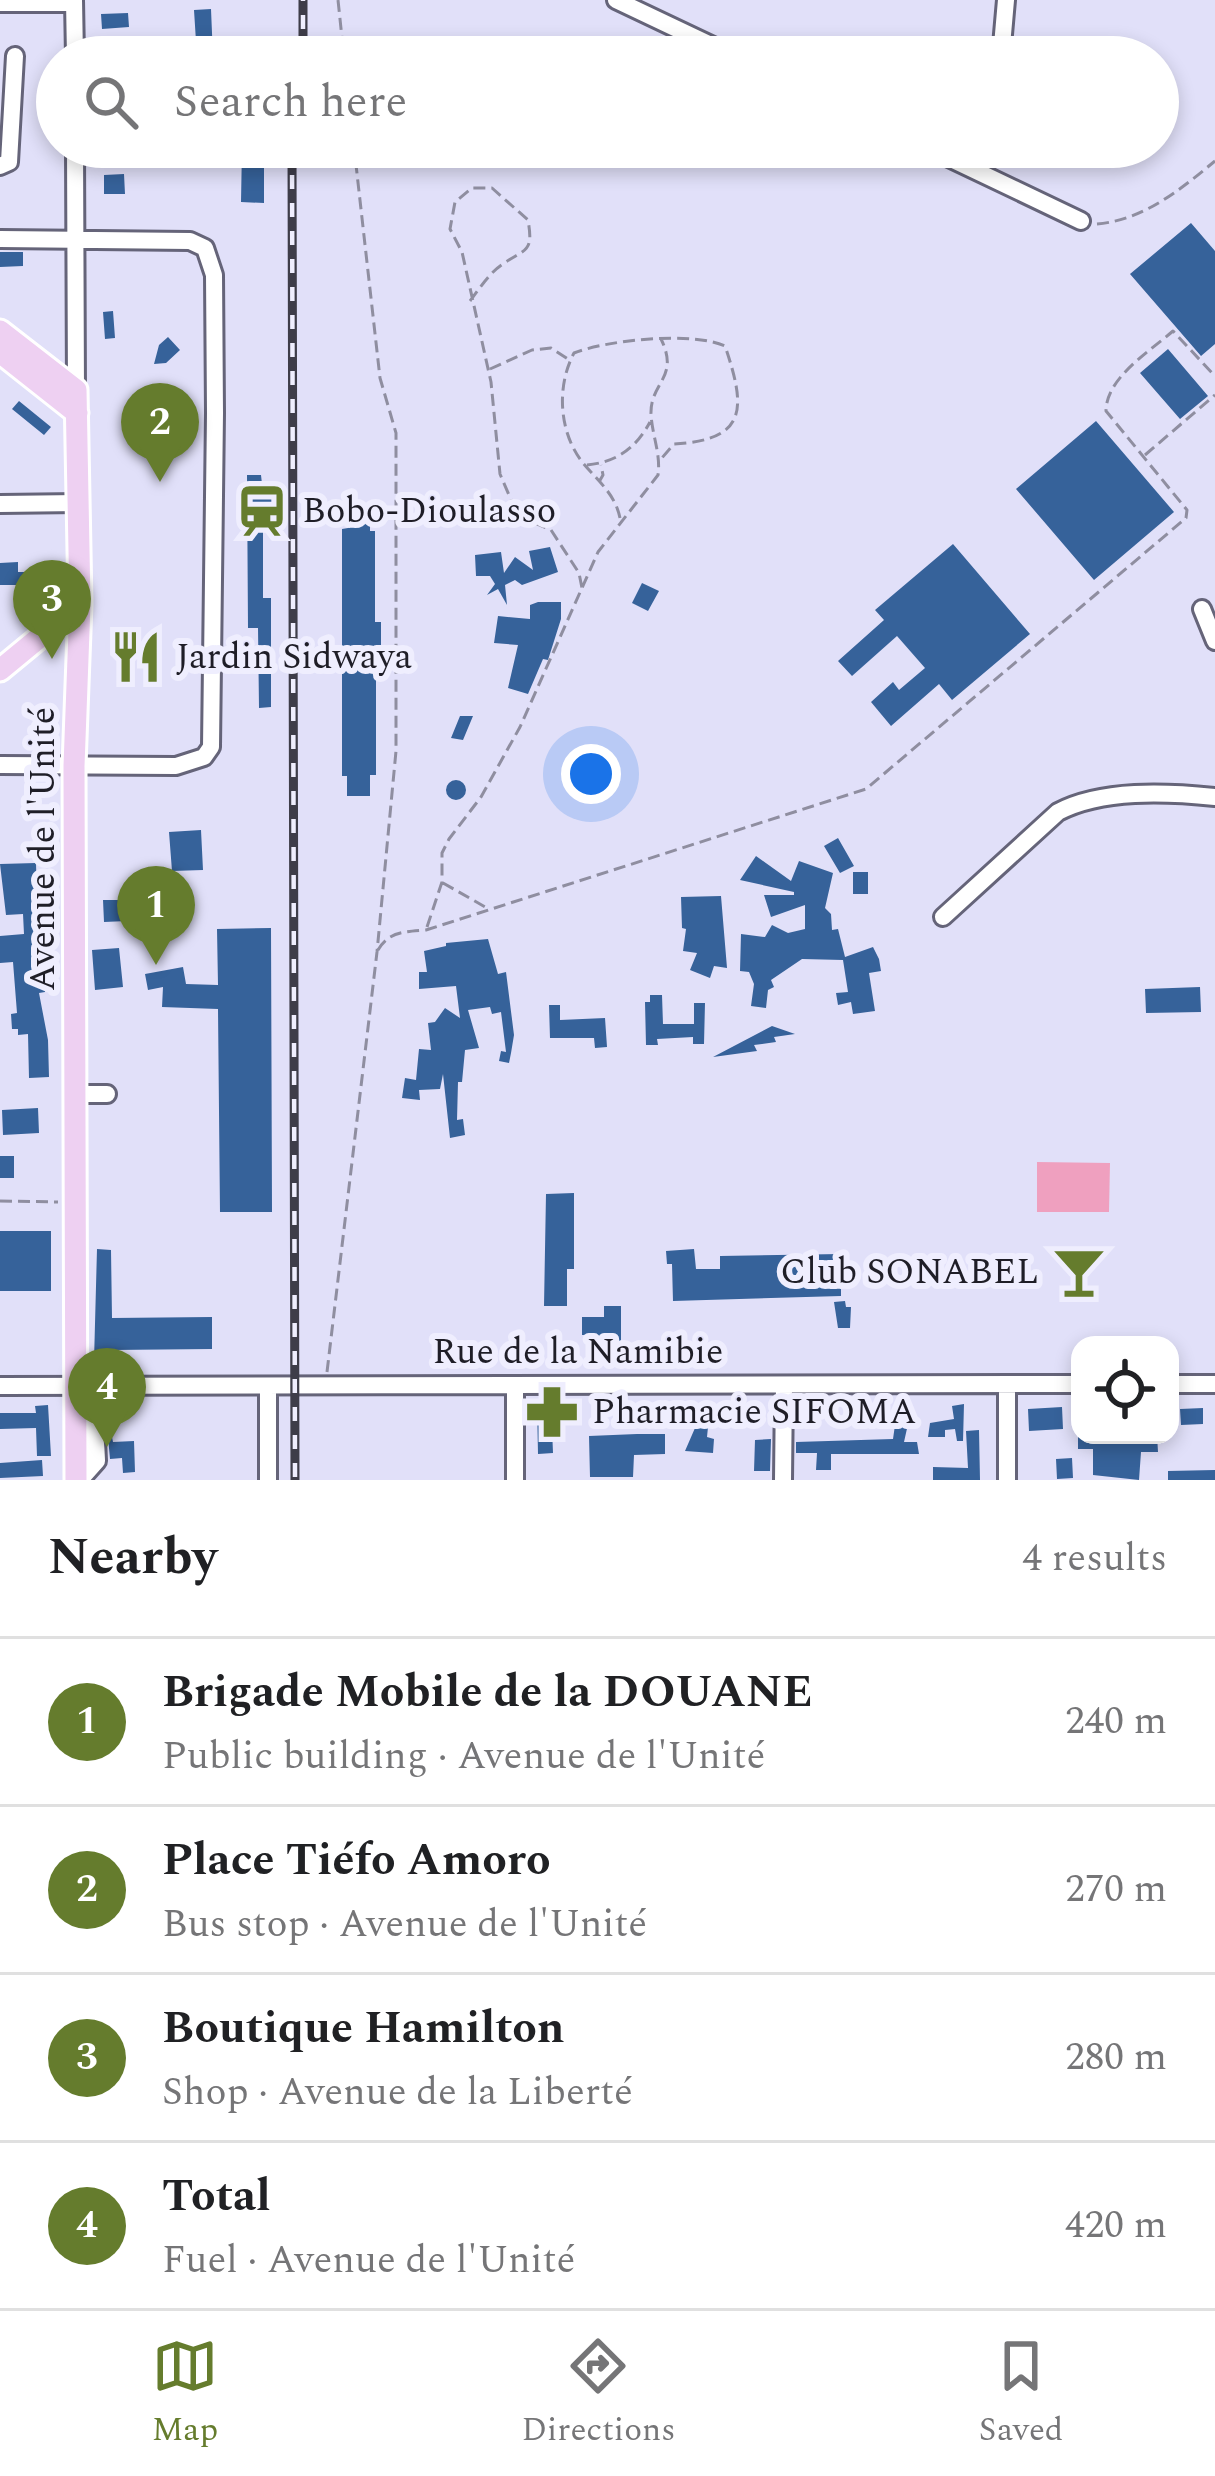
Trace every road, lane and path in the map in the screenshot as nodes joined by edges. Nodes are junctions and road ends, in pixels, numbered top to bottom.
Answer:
1 (338, 0) edge
2 (616, 0) edge
3 (1006, 0) edge
4 (74, 2) edge
5 (0, 3) edge
6 (74, 36) edge
7 (342, 36) edge
8 (692, 36) edge
9 (1002, 36) edge
10 (15, 56) dead end
11 (1215, 161) edge
12 (0, 166) edge
13 (75, 168) edge
14 (356, 168) edge
15 (982, 168) edge
16 (1081, 221) joint
17 (0, 239) edge
18 (75, 239) junction
19 (470, 301) junction
20 (0, 331) edge
21 (661, 339) junction
22 (0, 352) edge
23 (569, 361) junction
24 (489, 369) junction
25 (1214, 374) edge
26 (1215, 395) edge
27 (77, 401) junction
28 (652, 418) junction
29 (1143, 457) junction
30 (660, 460) junction
31 (600, 464) junction
32 (585, 465) junction
33 (599, 482) junction
34 (79, 503) junction
35 (0, 504) edge
36 (621, 520) junction
37 (582, 589) junction
38 (80, 597) junction
39 (1202, 609) dead end
40 (1215, 641) edge
41 (0, 652) edge
42 (0, 670) edge
43 (0, 765) edge
44 (74, 766) junction
45 (1215, 797) edge
46 (442, 882) junction
47 (491, 910) junction
48 (943, 917) dead end
49 (426, 930) junction
50 (377, 952) junction
51 (75, 1094) junction
52 (106, 1094) dead end
53 (0, 1201) edge
54 (76, 1202) junction
55 (1007, 1384) junction
56 (1071, 1384) edge
57 (1179, 1384) edge
58 (1215, 1384) edge
59 (784, 1385) junction
60 (268, 1386) junction
61 (326, 1386) junction
62 (515, 1386) junction
63 (0, 1387) edge
64 (75, 1394) junction
65 (78, 1480) edge
66 (268, 1480) edge
67 (515, 1480) edge
68 (783, 1480) edge
69 (1007, 1480) edge

1 - 7 path
2 - 8 street
3 - 9 street
4 - 5 street
4 - 6 street
10 - 12 street
11 - 16 path
13 - 18 street, Avenue de l'Unité
14 - 50 path
15 - 16 street
17 - 18 street
18 - 27 street, Avenue de l'Unité
18 - 44 street
19 - 19 path
19 - 24 path
20 - 27 main road
21 - 23 path
21 - 28 path
21 - 30 path
22 - 27 main road
23 - 24 path
23 - 32 path
24 - 37 path
25 - 29 path
26 - 29 path
27 - 34 main road, Avenue de l'Unité
28 - 30 path
28 - 31 path
29 - 47 path
30 - 36 path
31 - 32 path
31 - 33 path
32 - 33 path
33 - 36 path
34 - 35 street
34 - 38 main road, Avenue de l'Unité
36 - 37 path
37 - 46 path
38 - 41 main road
38 - 42 main road
38 - 44 main road, Avenue de l'Unité
39 - 40 street
43 - 44 street
44 - 51 main road, Avenue de l'Unité
45 - 48 street
46 - 47 path
46 - 49 path
47 - 49 path
49 - 50 path
50 - 61 path
51 - 52 street
51 - 54 main road, Avenue de l'Unité
53 - 54 path
54 - 64 main road, Avenue de l'Unité
55 - 56 street, Rue de la Namibie
55 - 59 street, Rue de la Namibie
55 - 69 street
57 - 58 street
59 - 62 street, Rue de la Namibie
59 - 68 street
60 - 61 street, Rue de la Namibie
60 - 64 street, Rue de la Namibie
60 - 66 street
61 - 62 street, Rue de la Namibie
62 - 67 street
63 - 64 street, Rue de la Namibie
64 - 65 main road, Avenue de l'Unité

